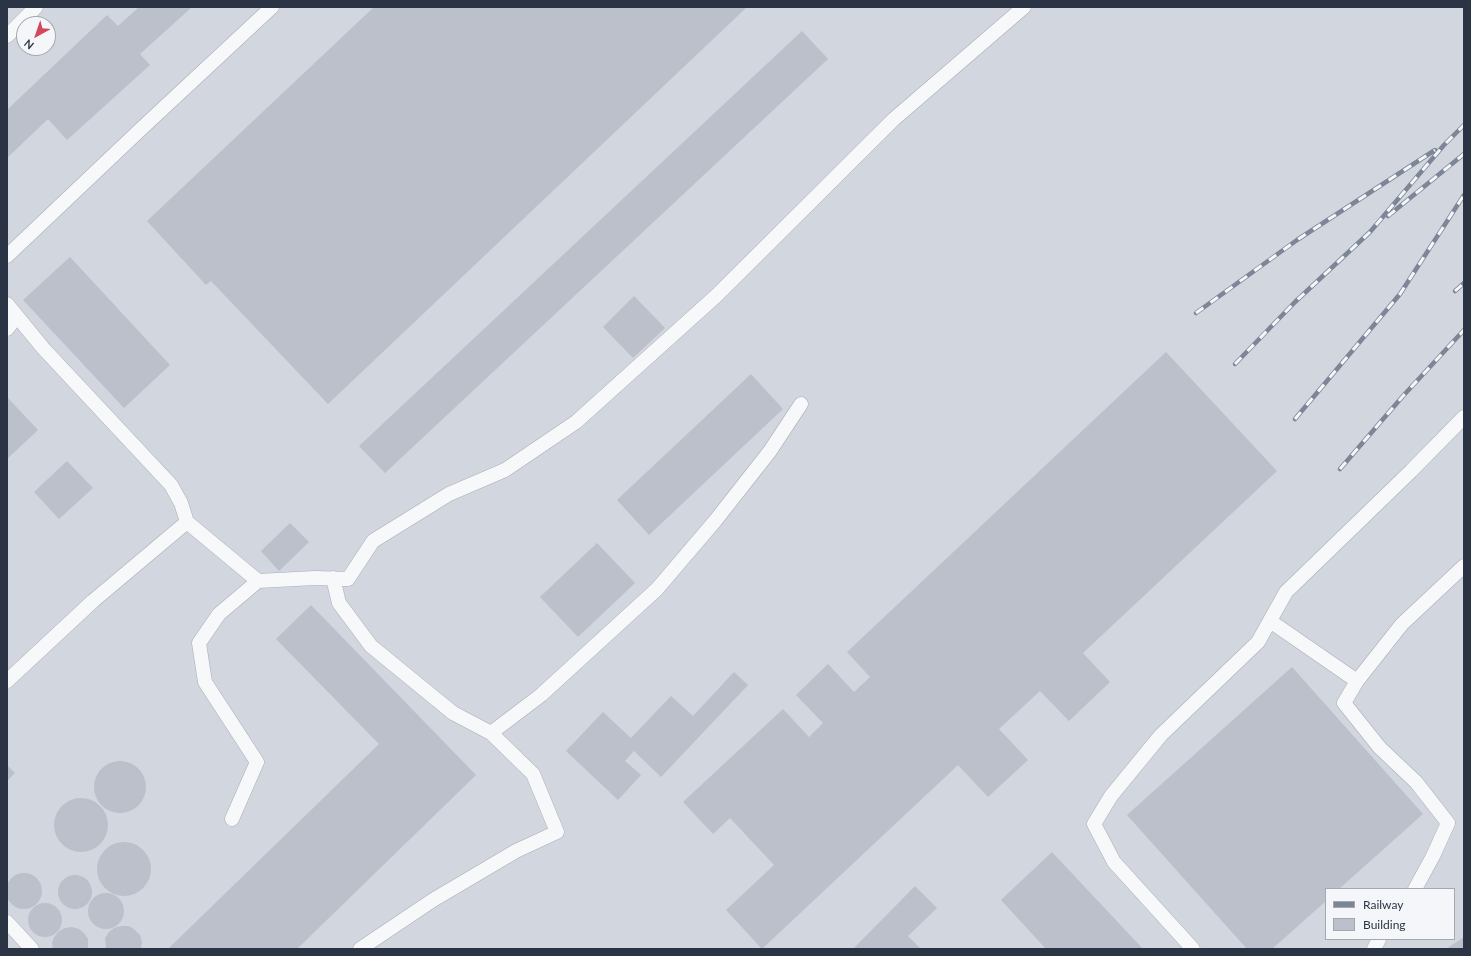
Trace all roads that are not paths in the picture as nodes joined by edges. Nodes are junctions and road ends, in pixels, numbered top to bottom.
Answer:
1 (36, 7) edge
2 (272, 7) edge
3 (1024, 7) edge
4 (7, 36) edge
5 (7, 256) edge
6 (7, 304) edge
7 (17, 316) junction
8 (7, 329) edge
9 (801, 404) dead end
10 (1464, 416) edge
11 (187, 522) junction
12 (1464, 566) edge
13 (334, 578) junction
14 (258, 581) junction
15 (1270, 621) junction
16 (7, 681) edge
17 (1357, 682) junction
18 (491, 733) junction
19 (232, 819) dead end
20 (1416, 888) edge
21 (7, 922) edge
22 (1379, 940) edge
23 (32, 949) edge
24 (360, 949) edge
25 (1193, 949) edge
26 (1374, 949) edge

1 - 4 lane
2 - 5 lane
3 - 13 lane
6 - 7 lane
7 - 8 lane
7 - 11 lane
9 - 18 lane
10 - 15 lane
11 - 14 lane
11 - 16 lane
12 - 17 lane
13 - 14 lane
13 - 18 lane
14 - 19 lane
15 - 17 lane
15 - 25 lane
17 - 20 lane
18 - 24 lane
21 - 23 lane
22 - 26 lane

